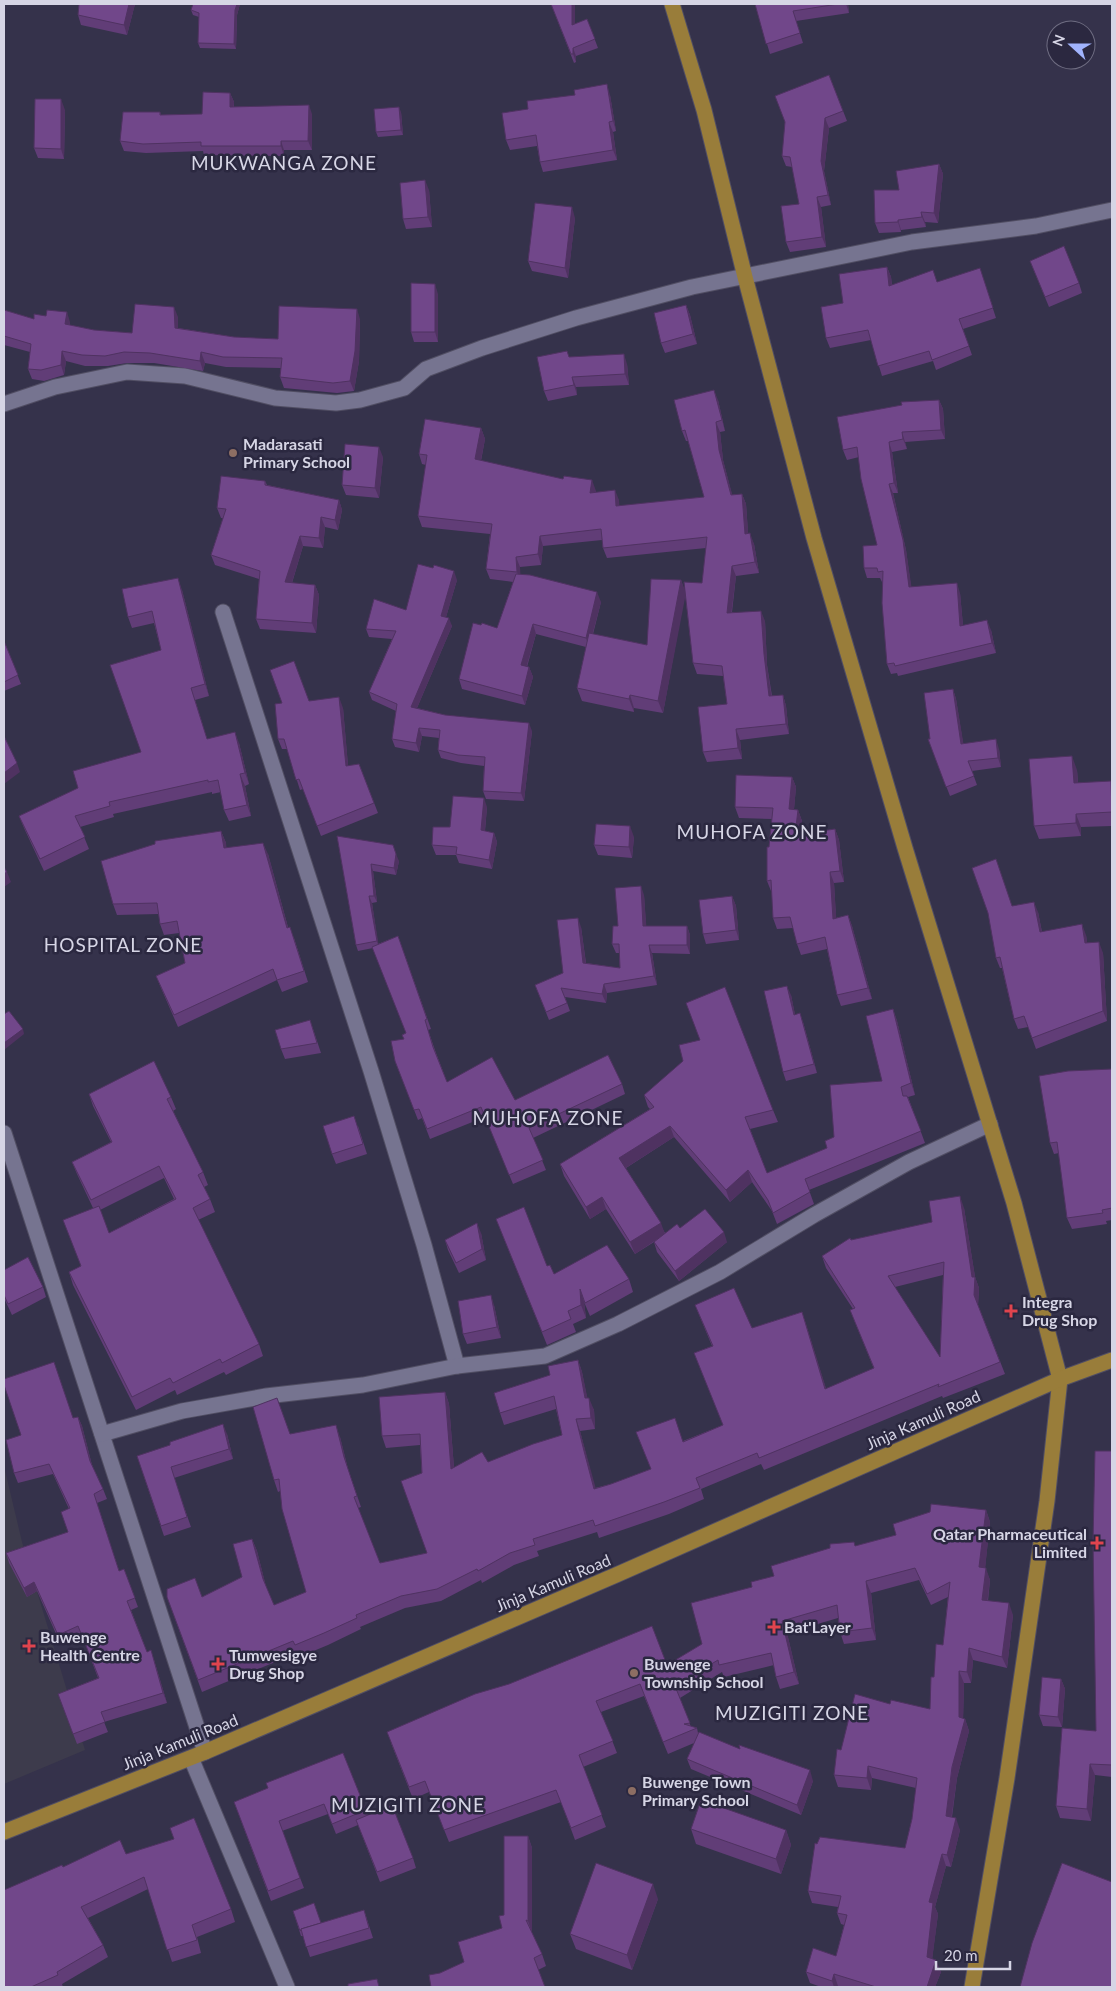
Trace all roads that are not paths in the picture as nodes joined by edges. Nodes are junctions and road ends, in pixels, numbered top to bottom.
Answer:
1 (672, 4) edge
2 (1112, 210) edge
3 (745, 277) junction
4 (4, 404) edge
5 (223, 612) dead end
6 (990, 1124) junction
7 (4, 1133) edge
8 (1112, 1360) edge
9 (457, 1366) junction
10 (1060, 1379) junction
11 (102, 1434) junction
12 (198, 1755) junction
13 (4, 1832) edge
14 (287, 1987) edge
15 (972, 1987) edge

1 - 3 main road
2 - 3 street
3 - 4 street
3 - 6 main road
5 - 9 street
6 - 9 street
6 - 10 main road
7 - 11 street
8 - 10 main road, Jinja Kamuli Road
9 - 11 street
10 - 12 main road, Jinja Kamuli Road
10 - 15 main road
11 - 12 street
12 - 13 main road, Jinja Kamuli Road
12 - 14 street

